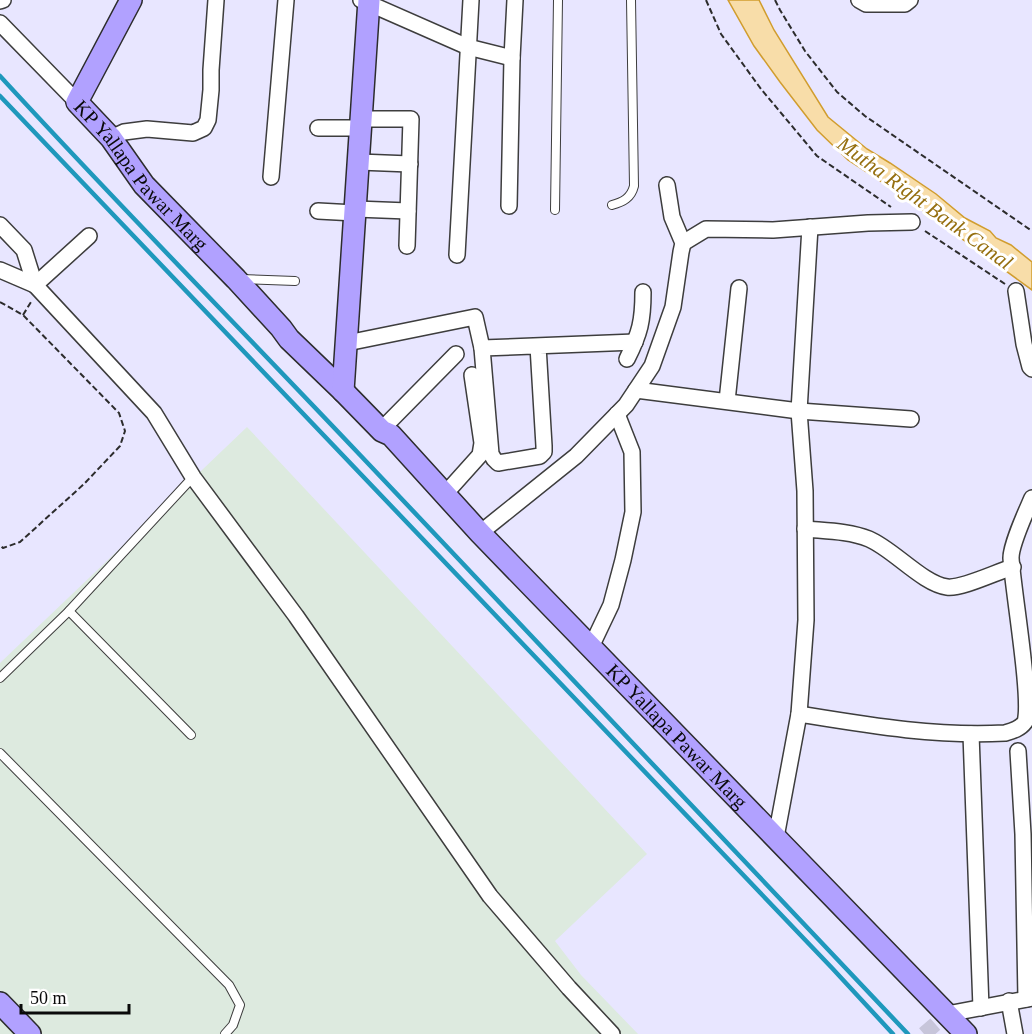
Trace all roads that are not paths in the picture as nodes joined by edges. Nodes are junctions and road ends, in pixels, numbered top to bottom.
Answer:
1 (131, 0) edge
2 (216, 0) edge
3 (286, 0) edge
4 (471, 0) edge
5 (515, 0) edge
6 (558, 0) edge
7 (631, 0) edge
8 (859, 0) edge
9 (910, 0) edge
10 (366, 1) edge
11 (0, 22) edge
12 (468, 47) junction
13 (512, 58) junction
14 (77, 102) junction
15 (361, 123) junction
16 (318, 128) dead end
17 (111, 138) junction
18 (358, 162) junction
19 (410, 164) junction
20 (271, 177) dead end
21 (667, 185) dead end
22 (612, 205) dead end
23 (509, 206) dead end
24 (555, 210) dead end
25 (355, 211) junction
26 (408, 211) junction
27 (318, 212) dead end
28 (912, 222) road end
29 (0, 225) edge
30 (810, 227) junction
31 (89, 236) dead end
32 (683, 243) junction
33 (407, 246) dead end
34 (457, 255) dead end
35 (0, 270) edge
36 (236, 279) junction
37 (295, 281) dead end
38 (35, 285) junction
39 (739, 288) dead end
40 (1016, 291) road end
41 (643, 292) dead end
42 (635, 342) junction
43 (347, 343) junction
44 (538, 346) junction
45 (482, 348) junction
46 (456, 354) dead end
47 (627, 359) dead end
48 (1032, 369) edge
49 (472, 375) dead end
50 (344, 386) junction
51 (636, 390) junction
52 (727, 401) junction
53 (799, 411) junction
54 (617, 414) junction
55 (911, 419) dead end
56 (389, 430) junction
57 (193, 477) junction
58 (445, 494) junction
59 (1032, 498) edge
60 (805, 529) junction
61 (480, 533) junction
62 (1012, 567) junction
63 (69, 611) junction
64 (591, 647) junction
65 (0, 678) edge
66 (799, 714) junction
67 (971, 734) junction
68 (191, 735) dead end
69 (1018, 751) dead end
70 (0, 753) edge
71 (776, 837) junction
72 (1029, 998) edge
73 (1009, 1001) junction
74 (0, 1003) edge
75 (981, 1008) junction
76 (947, 1014) junction
77 (30, 1034) edge
78 (225, 1034) edge
79 (612, 1034) edge
80 (966, 1034) edge
81 (1015, 1034) edge

1 - 14 street
2 - 17 street
3 - 20 street
4 - 12 street
5 - 13 street
6 - 24 lane
7 - 22 lane
8 - 9 street
10 - 12 street
10 - 15 street
11 - 14 street, KP Yallapa Pawar Marg
12 - 13 street
12 - 34 street
13 - 23 street
14 - 17 street, KP Yallapa Pawar Marg
15 - 16 street
15 - 18 street
15 - 19 street
17 - 36 street, KP Yallapa Pawar Marg
18 - 19 street
18 - 25 street
19 - 26 street
21 - 32 street
25 - 26 street
25 - 27 street
25 - 43 street
26 - 33 street
28 - 30 street
29 - 38 street
30 - 32 street
30 - 53 street
31 - 38 street
32 - 51 street
35 - 38 street
36 - 37 lane
36 - 50 street, KP Yallapa Pawar Marg
38 - 57 street
39 - 52 street
40 - 48 street
41 - 42 street
42 - 44 street
42 - 47 street
43 - 45 street
43 - 50 street
44 - 45 street
44 - 45 street
46 - 56 street
49 - 58 street
50 - 56 street, KP Yallapa Pawar Marg
51 - 52 street
51 - 54 street
52 - 53 street
53 - 55 street
53 - 60 street
54 - 61 street
54 - 64 street
56 - 58 street, KP Yallapa Pawar Marg
57 - 63 lane
57 - 79 street
58 - 61 street, KP Yallapa Pawar Marg
59 - 62 street
60 - 62 street
60 - 66 street
61 - 64 street, KP Yallapa Pawar Marg
62 - 67 street
63 - 65 lane
63 - 68 lane
64 - 71 street, KP Yallapa Pawar Marg
66 - 67 street
66 - 71 street
67 - 75 street
69 - 72 street
70 - 78 lane
71 - 76 street, KP Yallapa Pawar Marg
72 - 73 street
73 - 75 street
73 - 81 street
74 - 77 street
75 - 76 street
76 - 80 street, KP Yallapa Pawar Marg

